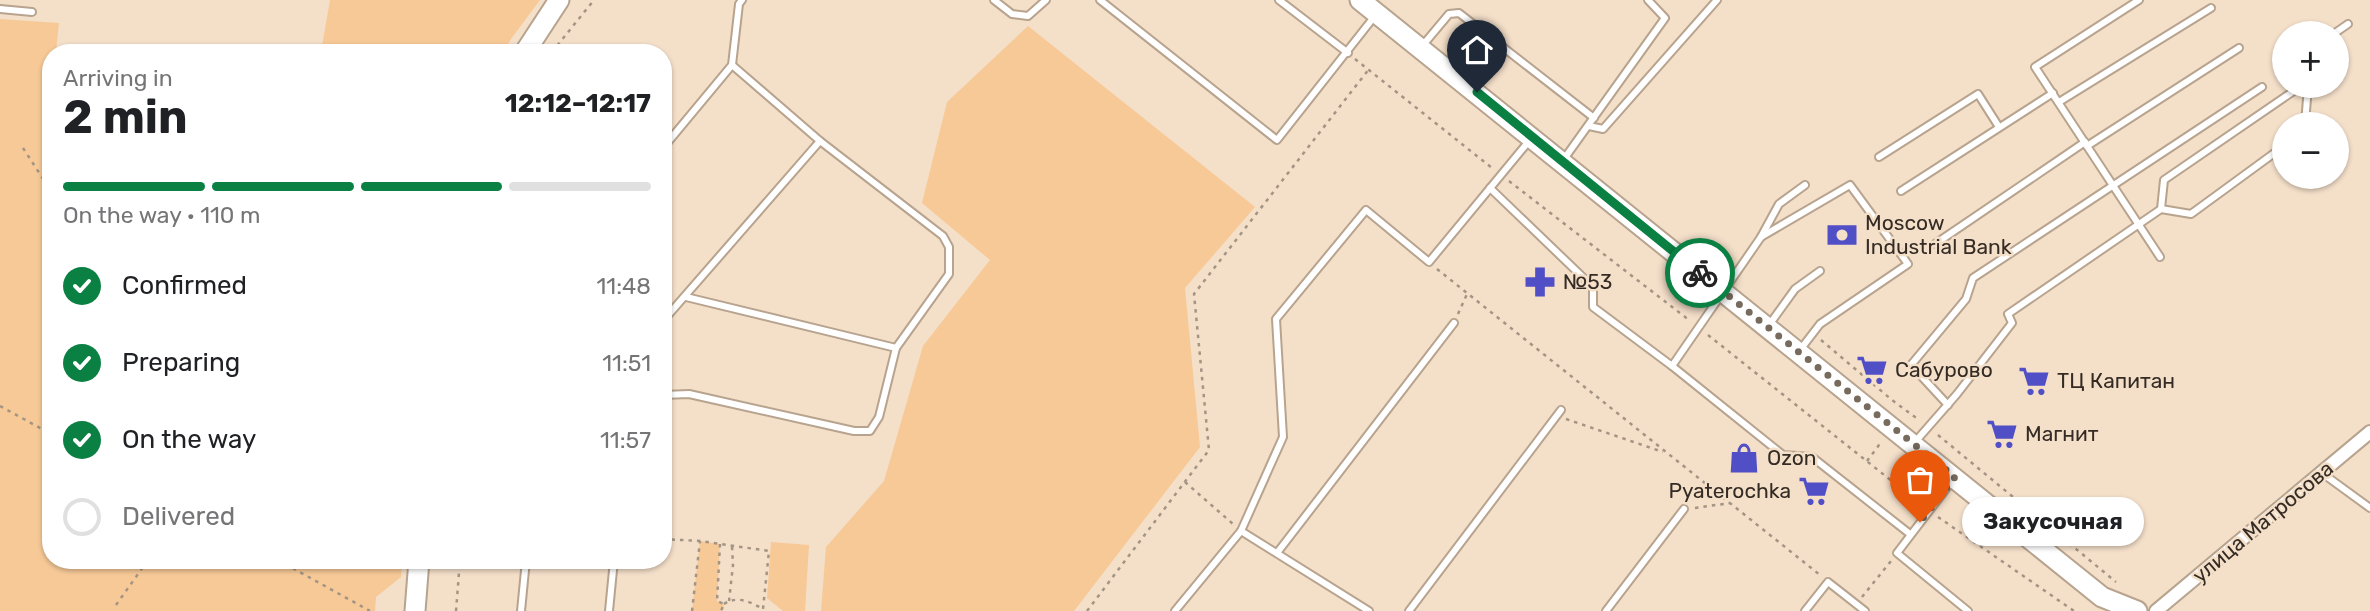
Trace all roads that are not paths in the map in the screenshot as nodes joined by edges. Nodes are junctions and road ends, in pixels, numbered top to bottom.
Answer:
1 (559, 0) edge
2 (742, 0) edge
3 (994, 0) edge
4 (1046, 0) edge
5 (1100, 0) edge
6 (1279, 0) edge
7 (1648, 0) edge
8 (1717, 0) edge
9 (2138, 0) edge
10 (1371, 5) edge
11 (2211, 8) dead end
12 (0, 9) edge
13 (32, 12) dead end
14 (530, 44) edge
15 (1422, 47) junction
16 (2239, 48) dead end
17 (1348, 53) junction
18 (732, 65) junction
19 (2262, 87) dead end
20 (2053, 93) junction
21 (2284, 98) edge
22 (2059, 102) junction
23 (1594, 118) junction
24 (1589, 125) junction
25 (1999, 127) junction
26 (672, 137) edge
27 (1532, 137) junction
28 (820, 141) junction
29 (2086, 144) junction
30 (2272, 155) edge
31 (1879, 157) dead end
32 (1563, 161) junction
33 (1805, 185) dead end
34 (2113, 185) junction
35 (1490, 188) junction
36 (1901, 191) dead end
37 (2161, 209) junction
38 (2139, 223) junction
39 (1761, 237) junction
40 (1935, 244) dead end
41 (2160, 257) dead end
42 (1820, 271) dead end
43 (1724, 292) junction
44 (686, 298) junction
45 (672, 312) edge
46 (1454, 323) road end
47 (1768, 327) junction
48 (896, 348) junction
49 (1799, 351) junction
50 (1672, 366) junction
51 (672, 395) edge
52 (1948, 405) junction
53 (1558, 413) road end
54 (2370, 432) edge
55 (1914, 444) junction
56 (2322, 473) junction
57 (1955, 477) junction
58 (2370, 508) edge
59 (1684, 509) road end
60 (1241, 531) junction
61 (1910, 534) junction
62 (1277, 553) junction
63 (418, 569) edge
64 (525, 569) edge
65 (613, 569) edge
66 (2101, 604) edge
67 (415, 611) edge
68 (521, 611) edge
69 (609, 611) edge
70 (1175, 611) edge
71 (1369, 611) edge
72 (1409, 611) edge
73 (1606, 611) edge
74 (1805, 611) edge
75 (1865, 611) edge
76 (1968, 611) edge
77 (2137, 611) edge
78 (2156, 611) edge

1 - 14 street
2 - 18 lane
3 - 4 lane
5 - 17 lane
6 - 17 lane
7 - 23 lane
8 - 24 lane
9 - 20 lane
10 - 15 street
10 - 17 lane
11 - 22 lane
12 - 13 lane
15 - 23 lane
15 - 27 street
16 - 29 lane
18 - 26 lane
18 - 28 lane
19 - 34 lane
20 - 22 lane
20 - 25 lane
21 - 37 lane
22 - 29 lane
23 - 24 lane
24 - 32 lane
25 - 31 lane
25 - 36 lane
27 - 32 street
27 - 35 lane
28 - 44 lane
28 - 48 lane
29 - 34 lane
29 - 40 lane
30 - 37 lane
32 - 43 street
33 - 39 lane
34 - 38 lane
34 - 52 lane
35 - 50 lane
35 - 60 lane
37 - 38 lane
38 - 41 lane
38 - 52 lane
39 - 43 lane
39 - 49 lane
42 - 47 lane
43 - 47 street
43 - 50 lane
44 - 45 lane
44 - 48 lane
46 - 62 lane
47 - 49 street
48 - 51 lane
49 - 55 street
50 - 61 lane
52 - 55 lane
53 - 72 lane
54 - 56 street, улица Матросова
55 - 57 street
56 - 58 lane
56 - 78 street, улица Матросова
57 - 61 lane
57 - 66 street
59 - 73 lane
60 - 62 lane
60 - 70 lane
61 - 76 lane
62 - 71 lane
63 - 67 street
64 - 68 lane
65 - 69 lane
66 - 77 street
74 - 75 lane

